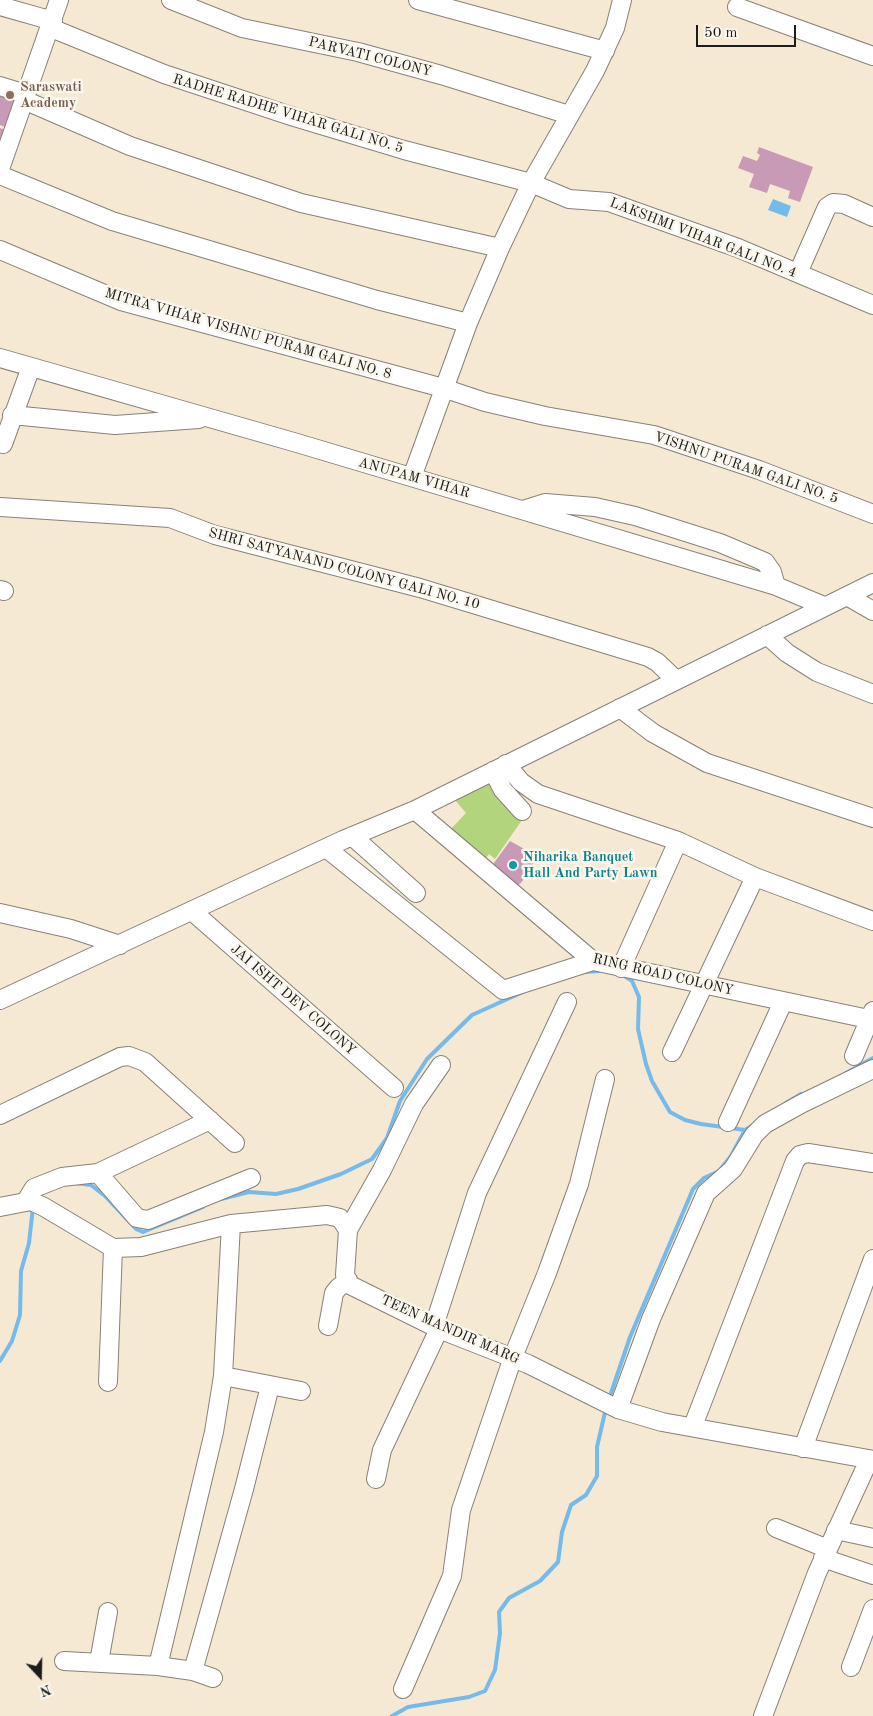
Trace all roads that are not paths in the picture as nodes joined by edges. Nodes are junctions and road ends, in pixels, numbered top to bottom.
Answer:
1 (59, 0) edge
2 (171, 0) edge
3 (418, 0) edge
4 (622, 0) edge
5 (0, 6) edge
6 (737, 7) dead end
7 (52, 24) junction
8 (605, 50) junction
9 (873, 56) edge
10 (0, 86) edge
11 (25, 97) junction
12 (569, 115) junction
13 (0, 169) edge
14 (0, 175) edge
15 (531, 183) junction
16 (873, 217) edge
17 (500, 248) junction
18 (0, 250) edge
19 (798, 273) junction
20 (873, 305) edge
21 (468, 323) junction
22 (0, 358) edge
23 (31, 367) junction
24 (443, 388) junction
25 (12, 415) junction
26 (207, 418) junction
27 (3, 444) dead end
28 (412, 477) junction
29 (0, 507) edge
30 (523, 510) junction
31 (873, 514) edge
32 (873, 583) edge
33 (776, 586) junction
34 (847, 596) junction
35 (824, 606) junction
36 (873, 610) edge
37 (767, 635) junction
38 (676, 680) junction
39 (873, 694) edge
40 (620, 708) junction
41 (500, 768) junction
42 (415, 810) junction
43 (522, 811) dead end
44 (873, 818) edge
45 (352, 836) junction
46 (678, 841) junction
47 (326, 848) junction
48 (755, 877) junction
49 (416, 893) dead end
50 (193, 912) junction
51 (0, 913) edge
52 (873, 921) edge
53 (120, 945) junction
54 (593, 961) junction
55 (621, 968) junction
56 (702, 985) junction
57 (0, 1000) edge
58 (567, 1002) dead end
59 (783, 1002) junction
60 (872, 1017) edge
61 (672, 1052) dead end
62 (854, 1056) dead end
63 (441, 1065) dead end
64 (873, 1069) edge
65 (605, 1079) dead end
66 (394, 1088) dead end
67 (0, 1115) edge
68 (210, 1120) junction
69 (728, 1122) dead end
70 (235, 1143) dead end
71 (873, 1163) edge
72 (98, 1174) junction
73 (251, 1178) dead end
74 (34, 1203) junction
75 (0, 1206) edge
76 (231, 1224) junction
77 (348, 1230) junction
78 (113, 1248) junction
79 (873, 1259) edge
80 (348, 1280) junction
81 (328, 1326) dead end
82 (437, 1327) junction
83 (513, 1357) junction
84 (223, 1376) junction
85 (108, 1382) dead end
86 (270, 1386) junction
87 (301, 1390) dead end
88 (612, 1406) junction
89 (693, 1426) junction
90 (803, 1448) junction
91 (871, 1460) edge
92 (376, 1479) dead end
93 (776, 1528) dead end
94 (836, 1530) junction
95 (873, 1538) edge
96 (826, 1554) junction
97 (873, 1575) edge
98 (873, 1609) edge
99 (108, 1612) dead end
100 (64, 1661) dead end
101 (99, 1662) junction
102 (158, 1666) junction
103 (851, 1667) dead end
104 (192, 1671) junction
105 (213, 1678) dead end
106 (403, 1689) dead end
107 (763, 1716) edge

1 - 7 street
2 - 12 street, PARVATI COLONY
3 - 8 street
4 - 8 street
5 - 7 street, RADHE RADHE VIHAR GALI NO. 5
6 - 9 street
7 - 11 street
7 - 15 street, RADHE RADHE VIHAR GALI NO. 5
8 - 12 street
10 - 11 street
11 - 13 street
11 - 17 street
12 - 15 street
14 - 21 street
15 - 17 street
15 - 19 street, LAKSHMI VIHAR GALI NO. 4
16 - 19 street
17 - 21 street
18 - 24 street, MITRA VIHAR VISHNU PURAM GALI NO. 8
19 - 20 street, LAKSHMI VIHAR GALI NO. 4
21 - 24 street
22 - 23 street, ANUPAM VIHAR
23 - 25 street
23 - 26 street, ANUPAM VIHAR
24 - 28 street
24 - 31 street, VISHNU PURAM GALI NO. 5
25 - 26 street
25 - 27 street
26 - 28 street, ANUPAM VIHAR
28 - 30 street, ANUPAM VIHAR
29 - 38 street, SHRI SATYANAND COLONY GALI NO. 10
30 - 33 street, ANUPAM VIHAR
30 - 33 street
32 - 34 street
33 - 35 street, ANUPAM VIHAR
34 - 35 street
34 - 36 street
35 - 37 street
37 - 38 street
37 - 39 street
38 - 40 street
40 - 41 street
40 - 44 street
41 - 42 street
41 - 43 street
41 - 46 street
42 - 45 street
42 - 54 street, RING ROAD COLONY
45 - 47 street
45 - 49 street
46 - 48 street
46 - 55 street
47 - 50 street
47 - 54 street
48 - 52 street
48 - 56 street
50 - 53 street
50 - 66 street, JAI ISHT DEV COLONY
51 - 53 street
53 - 57 street
54 - 55 street, RING ROAD COLONY
55 - 56 street, RING ROAD COLONY
56 - 59 street, RING ROAD COLONY
56 - 61 street
58 - 82 street
59 - 60 street, RING ROAD COLONY
59 - 69 street
60 - 62 street
63 - 77 street
64 - 88 street
65 - 83 street
67 - 68 street
68 - 70 street
68 - 72 street
71 - 89 street
72 - 73 street
72 - 74 street
74 - 75 street
74 - 78 street
76 - 77 street
76 - 78 street
76 - 84 street
77 - 80 street
78 - 85 street
79 - 90 street
80 - 81 street
80 - 82 street, TEEN MANDIR MARG
82 - 83 street, TEEN MANDIR MARG
82 - 92 street
83 - 88 street, TEEN MANDIR MARG
83 - 106 street
84 - 86 street
84 - 102 street
86 - 87 street
86 - 104 street
88 - 89 street, TEEN MANDIR MARG
89 - 90 street, TEEN MANDIR MARG
90 - 91 street, TEEN MANDIR MARG
91 - 94 street
93 - 96 street
94 - 95 street
94 - 96 street
96 - 97 street
96 - 107 street
98 - 103 street
99 - 101 street
100 - 101 street
101 - 102 street
102 - 104 street
104 - 105 street

